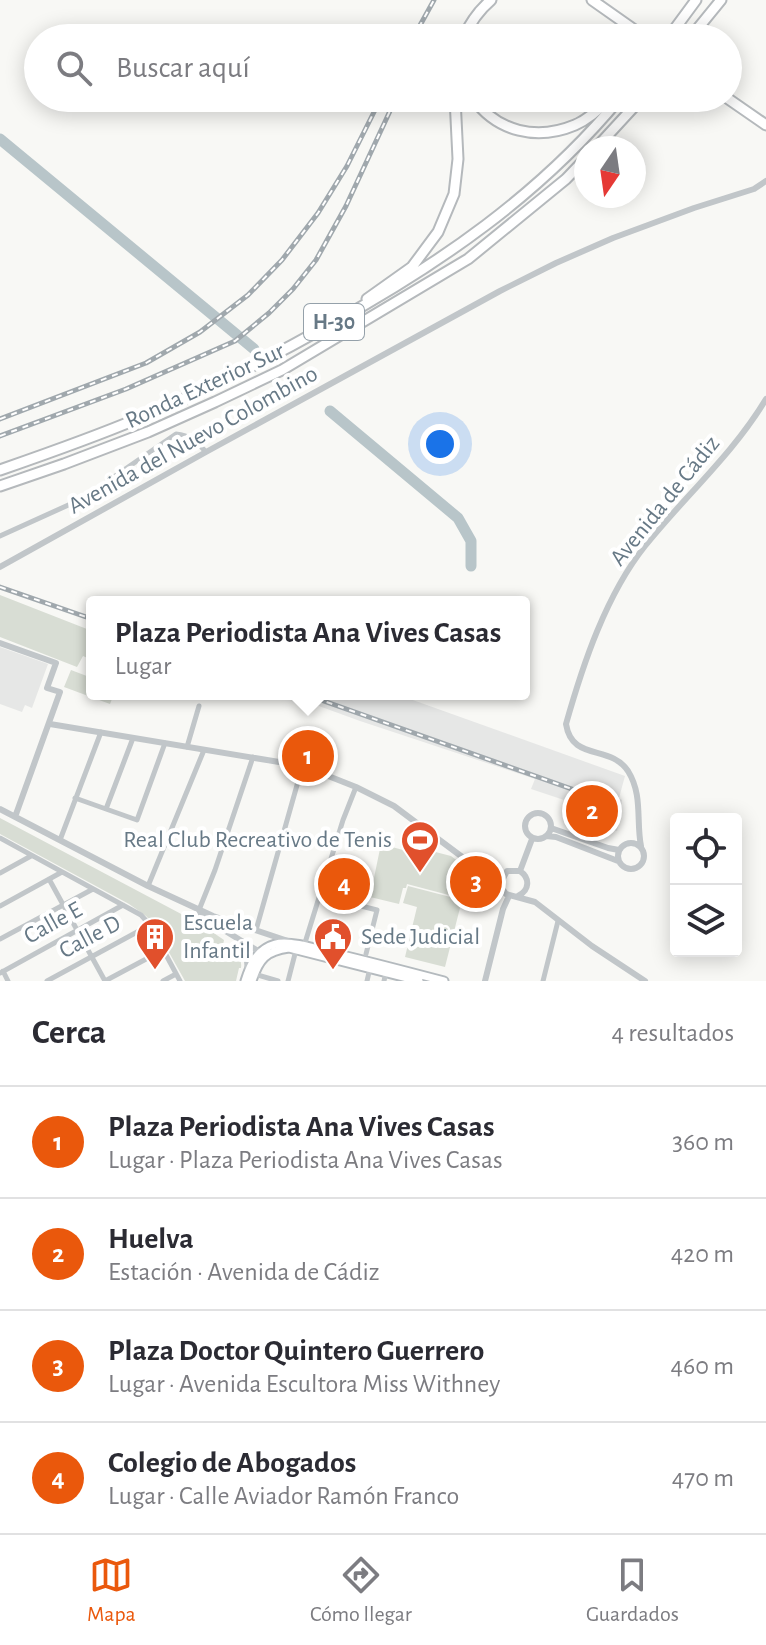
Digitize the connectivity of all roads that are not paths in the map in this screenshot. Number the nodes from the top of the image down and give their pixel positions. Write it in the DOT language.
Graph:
graph roads {
  1 [pos="491,0"];
  2 [pos="592,0"];
  3 [pos="696,0"];
  4 [pos="714,0"];
  5 [pos="721,0"];
  6 [pos="470,24"];
  7 [pos="627,24"];
  8 [pos="678,24"];
  9 [pos="699,24"];
  10 [pos="701,24"];
  11 [pos="742,109"];
  12 [pos="456,112"];
  13 [pos="485,112"];
  14 [pos="595,112"];
  15 [pos="607,112"];
  16 [pos="629,112"];
  17 [pos="764,125"];
  18 [pos="607,136"];
  19 [pos="574,171"];
  20 [pos="766,181"];
  21 [pos="766,188"];
  22 [pos="754,189"];
  23 [pos="333,323"];
  24 [pos="766,399"];
  25 [pos="206,452"];
  26 [pos="0,470"];
  27 [pos="0,486"];
  28 [pos="0,536"];
  29 [pos="0,567"];
  30 [pos="0,643"];
  31 [pos="199,706"];
  32 [pos="50,724"];
  33 [pos="101,732"];
  34 [pos="133,738"];
  35 [pos="165,743"];
  36 [pos="187,747"];
  37 [pos="305,749"];
  38 [pos="204,750"];
  39 [pos="253,757"];
  40 [pos="303,766"];
  41 [pos="356,787"];
  42 [pos="75,798"];
  43 [pos="0,809"];
  44 [pos="106,809"];
  45 [pos="15,817"];
  46 [pos="639,825"];
  47 [pos="551,828"];
  48 [pos="546,836"];
  49 [pos="0,839"];
  50 [pos="532,839"];
  51 [pos="60,840"];
  52 [pos="629,842"];
  53 [pos="641,846"];
  54 [pos="619,850"];
  55 [pos="31,855"];
  56 [pos="618,861"];
  57 [pos="520,871"];
  58 [pos="62,872"];
  59 [pos="0,873"];
  60 [pos="49,879"];
  61 [pos="501,882"];
  62 [pos="528,885"];
  63 [pos="148,886"];
  64 [pos="93,889"];
  65 [pos="509,896"];
  66 [pos="517,896"];
  67 [pos="535,902"];
  68 [pos="63,905"];
  69 [pos="123,905"];
  70 [pos="0,906"];
  71 [pos="361,906"];
  72 [pos="199,910"];
  73 [pos="558,921"];
  74 [pos="150,925"];
  75 [pos="77,930"];
  76 [pos="256,930"];
  77 [pos="0,939"];
  78 [pos="240,941"];
  79 [pos="300,948"];
  80 [pos="163,950"];
  81 [pos="263,954"];
  82 [pos="366,954"];
  83 [pos="91,957"];
  84 [pos="370,968"];
  85 [pos="2,972"];
  86 [pos="176,974"];
  87 [pos="251,976"];
  88 [pos="385,977"];
  89 [pos="408,980"];
  90 [pos="8,981"];
  91 [pos="47,981"];
  92 [pos="105,981"];
  93 [pos="163,981"];
  94 [pos="180,981"];
  95 [pos="245,981"];
  96 [pos="278,981"];
  97 [pos="288,981"];
  98 [pos="367,981"];
  99 [pos="419,981"];
  100 [pos="444,981"];
  101 [pos="485,981"];
  102 [pos="543,981"];
  103 [pos="645,981"];
  1 -- 6 [label="highway"];
  2 -- 7 [label="highway"];
  3 -- 8 [label="highway"];
  4 -- 9 [label="highway"];
  5 -- 10 [label="highway"];
  11 -- 17 [label="highway"];
  12 -- 23 [label="highway"];
  13 -- 14 [label="highway"];
  15 -- 23 [label="highway, Ronda Exterior Sur / H-30"];
  16 -- 18 [label="highway"];
  19 -- 27 [label="highway, Ronda Exterior Sur / H-30"];
  20 -- 22 [label="street, Avenida del Nuevo Colombino"];
  21 -- 22 [label="street, Avenida del Nuevo Colombino"];
  22 -- 25 [label="street, Avenida del Nuevo Colombino"];
  23 -- 26 [label="highway, Ronda Exterior Sur / H-30"];
  24 -- 46 [label="street, Avenida de Cádiz"];
  25 -- 28 [label="street"];
  25 -- 29 [label="street, Avenida del Nuevo Colombino"];
  30 -- 32 [label="street"];
  31 -- 36 [label="street"];
  32 -- 33 [label="street"];
  32 -- 45 [label="street"];
  33 -- 34 [label="street"];
  33 -- 42 [label="street"];
  34 -- 35 [label="street"];
  34 -- 44 [label="street"];
  35 -- 36 [label="street"];
  35 -- 44 [label="street"];
  36 -- 38 [label="street"];
  37 -- 40 [label="street"];
  38 -- 39 [label="street"];
  38 -- 63 [label="street"];
  39 -- 40 [label="street"];
  39 -- 72 [label="street"];
  40 -- 41 [label="street"];
  40 -- 76 [label="street"];
  41 -- 61 [label="street"];
  41 -- 79 [label="street"];
  42 -- 44 [label="street"];
  42 -- 51 [label="street"];
  43 -- 45 [label="street"];
  45 -- 51 [label="street"];
  46 -- 52 [label="street"];
  46 -- 53 [label="street, Avenida de Cádiz"];
  47 -- 48 [label="street"];
  47 -- 50 [label="street"];
  47 -- 54 [label="street"];
  48 -- 50 [label="street"];
  48 -- 56 [label="street"];
  49 -- 55 [label="street"];
  50 -- 57 [label="street"];
  51 -- 63 [label="street"];
  52 -- 53 [label="street"];
  52 -- 54 [label="street"];
  53 -- 56 [label="street"];
  54 -- 56 [label="street"];
  55 -- 58 [label="street"];
  55 -- 59 [label="street"];
  57 -- 61 [label="street"];
  57 -- 62 [label="street"];
  58 -- 60 [label="street"];
  58 -- 64 [label="street"];
  60 -- 68 [label="street"];
  60 -- 70 [label="street"];
  61 -- 65 [label="street"];
  62 -- 66 [label="street"];
  62 -- 67 [label="street"];
  63 -- 72 [label="street"];
  64 -- 68 [label="street"];
  64 -- 69 [label="street"];
  65 -- 66 [label="street"];
  65 -- 101 [label="street"];
  66 -- 67 [label="street"];
  67 -- 73 [label="street"];
  68 -- 75 [label="street"];
  68 -- 77 [label="street"];
  69 -- 74 [label="street"];
  69 -- 75 [label="street, Calle E"];
  71 -- 82 [label="street"];
  72 -- 76 [label="street"];
  72 -- 78 [label="street"];
  73 -- 102 [label="street"];
  73 -- 103 [label="street"];
  74 -- 80 [label="street"];
  74 -- 83 [label="street, Calle D"];
  75 -- 83 [label="street"];
  75 -- 85 [label="street, Calle E"];
  76 -- 79 [label="street"];
  78 -- 81 [label="street"];
  78 -- 87 [label="street"];
  79 -- 81 [label="main road"];
  79 -- 84 [label="main road"];
  79 -- 97 [label="street"];
  79 -- 100 [label="main road"];
  80 -- 86 [label="street"];
  80 -- 92 [label="street"];
  81 -- 87 [label="main road"];
  83 -- 91 [label="street, Calle D"];
  83 -- 92 [label="street"];
  84 -- 88 [label="main road"];
  84 -- 98 [label="street"];
  85 -- 90 [label="street"];
  86 -- 93 [label="street"];
  86 -- 94 [label="street"];
  87 -- 95 [label="main road"];
  87 -- 96 [label="street"];
  88 -- 89 [label="main road"];
  89 -- 99 [label="main road"];
}
